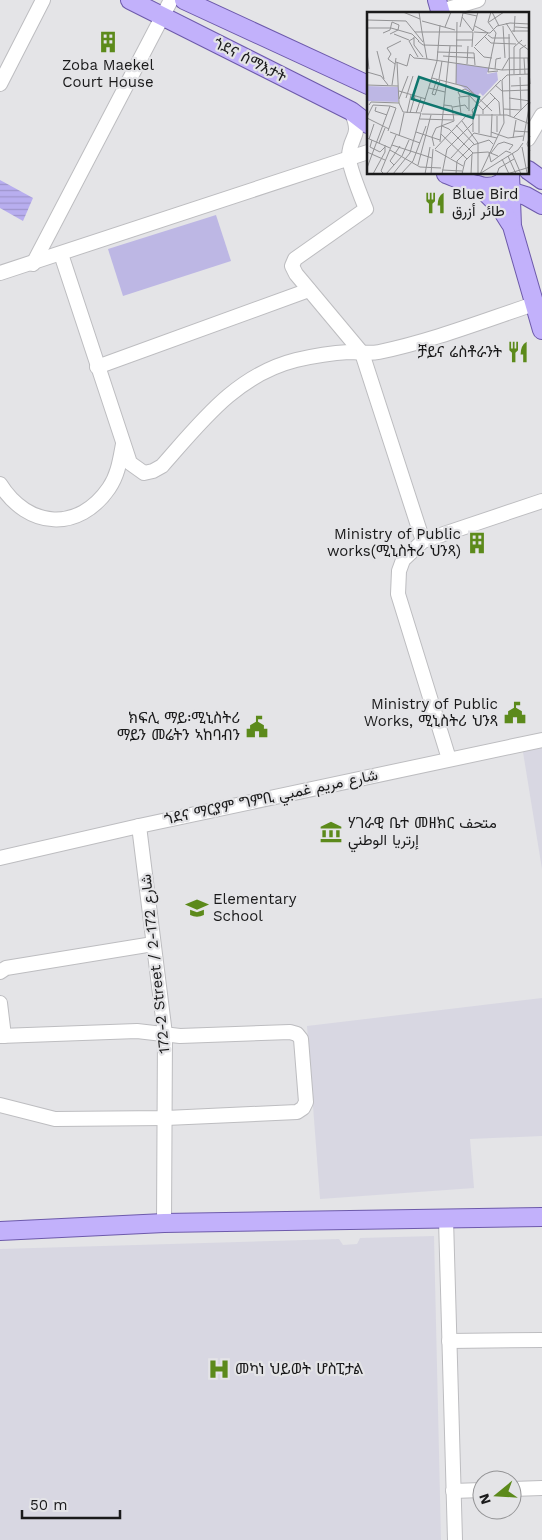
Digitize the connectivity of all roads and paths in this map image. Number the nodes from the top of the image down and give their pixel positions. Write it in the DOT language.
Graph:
graph roads {
  1 [pos="42,0"];
  2 [pos="130,0"];
  3 [pos="171,0"];
  4 [pos="184,0"];
  5 [pos="478,0"];
  6 [pos="440,8"];
  7 [pos="162,16"];
  8 [pos="0,84"];
  9 [pos="367,85"];
  10 [pos="351,111"];
  11 [pos="542,115"];
  12 [pos="367,123"];
  13 [pos="530,136"];
  14 [pos="367,152"];
  15 [pos="348,157"];
  16 [pos="530,171"];
  17 [pos="453,175"];
  18 [pos="542,180"];
  19 [pos="500,182"];
  20 [pos="542,205"];
  21 [pos="512,226"];
  22 [pos="61,254"];
  23 [pos="33,264"];
  24 [pos="0,273"];
  25 [pos="309,290"];
  26 [pos="534,304"];
  27 [pos="542,330"];
  28 [pos="362,353"];
  29 [pos="97,367"];
  30 [pos="123,444"];
  31 [pos="0,484"];
  32 [pos="542,501"];
  33 [pos="422,541"];
  34 [pos="542,740"];
  35 [pos="449,759"];
  36 [pos="139,826"];
  37 [pos="0,858"];
  38 [pos="153,944"];
  39 [pos="0,972"];
  40 [pos="0,1003"];
  41 [pos="165,1034"];
  42 [pos="2,1036"];
  43 [pos="0,1105"];
  44 [pos="166,1118"];
  45 [pos="542,1217"];
  46 [pos="446,1219"];
  47 [pos="164,1223"];
  48 [pos="0,1231"];
  49 [pos="542,1340"];
  50 [pos="450,1341"];
  51 [pos="542,1488"];
  52 [pos="522,1489"];
  53 [pos="472,1490"];
  54 [pos="453,1491"];
  55 [pos="455,1540"];
  1 -- 8 [label="street"];
  2 -- 7 [label="main road, ጎደና ሰማእታት"];
  3 -- 7 [label="street"];
  4 -- 9 [label="main road, ጎደና ሰማእታት"];
  5 -- 6 [label="street"];
  7 -- 10 [label="main road, ጎደና ሰማእታት"];
  7 -- 23 [label="street"];
  10 -- 12 [label="main road, ጎደና ሰማእታት"];
  10 -- 15 [label="street"];
  11 -- 13 [label="street"];
  14 -- 15 [label="street"];
  15 -- 22 [label="street"];
  15 -- 25 [label="street"];
  16 -- 18 [label="main road"];
  17 -- 19 [label="main road"];
  19 -- 20 [label="main road"];
  19 -- 21 [label="main road"];
  19 -- 21 [label="main road"];
  21 -- 26 [label="main road"];
  22 -- 23 [label="street"];
  22 -- 29 [label="street"];
  23 -- 24 [label="street"];
  25 -- 28 [label="street"];
  25 -- 29 [label="street"];
  26 -- 27 [label="main road"];
  26 -- 28 [label="street"];
  28 -- 30 [label="street"];
  28 -- 33 [label="street"];
  29 -- 30 [label="street"];
  30 -- 31 [label="street"];
  32 -- 33 [label="street"];
  33 -- 35 [label="street"];
  34 -- 35 [label="street, ጎደና ማርያም ግምቢ شارع مريم غمبي"];
  35 -- 36 [label="street, ጎደና ማርያም ግምቢ شارع مريم غمبي"];
  36 -- 37 [label="street, ጎደና ማርያም ግምቢ شارع مريم غمبي"];
  36 -- 38 [label="street, 172-2 Street / شارع 172-2"];
  38 -- 39 [label="street"];
  38 -- 41 [label="street, 172-2 Street / شارع 172-2"];
  40 -- 42 [label="street"];
  41 -- 42 [label="street"];
  41 -- 44 [label="street, 172-2 Street / شارع 172-2"];
  41 -- 44 [label="street"];
  43 -- 44 [label="street"];
  44 -- 47 [label="street, 172-2 Street / شارع 172-2"];
  45 -- 46 [label="main road"];
  46 -- 47 [label="main road"];
  46 -- 50 [label="street"];
  47 -- 48 [label="main road"];
  49 -- 50 [label="street"];
  50 -- 54 [label="street"];
  51 -- 52 [label="street"];
  53 -- 54 [label="street"];
  54 -- 55 [label="street"];
}
